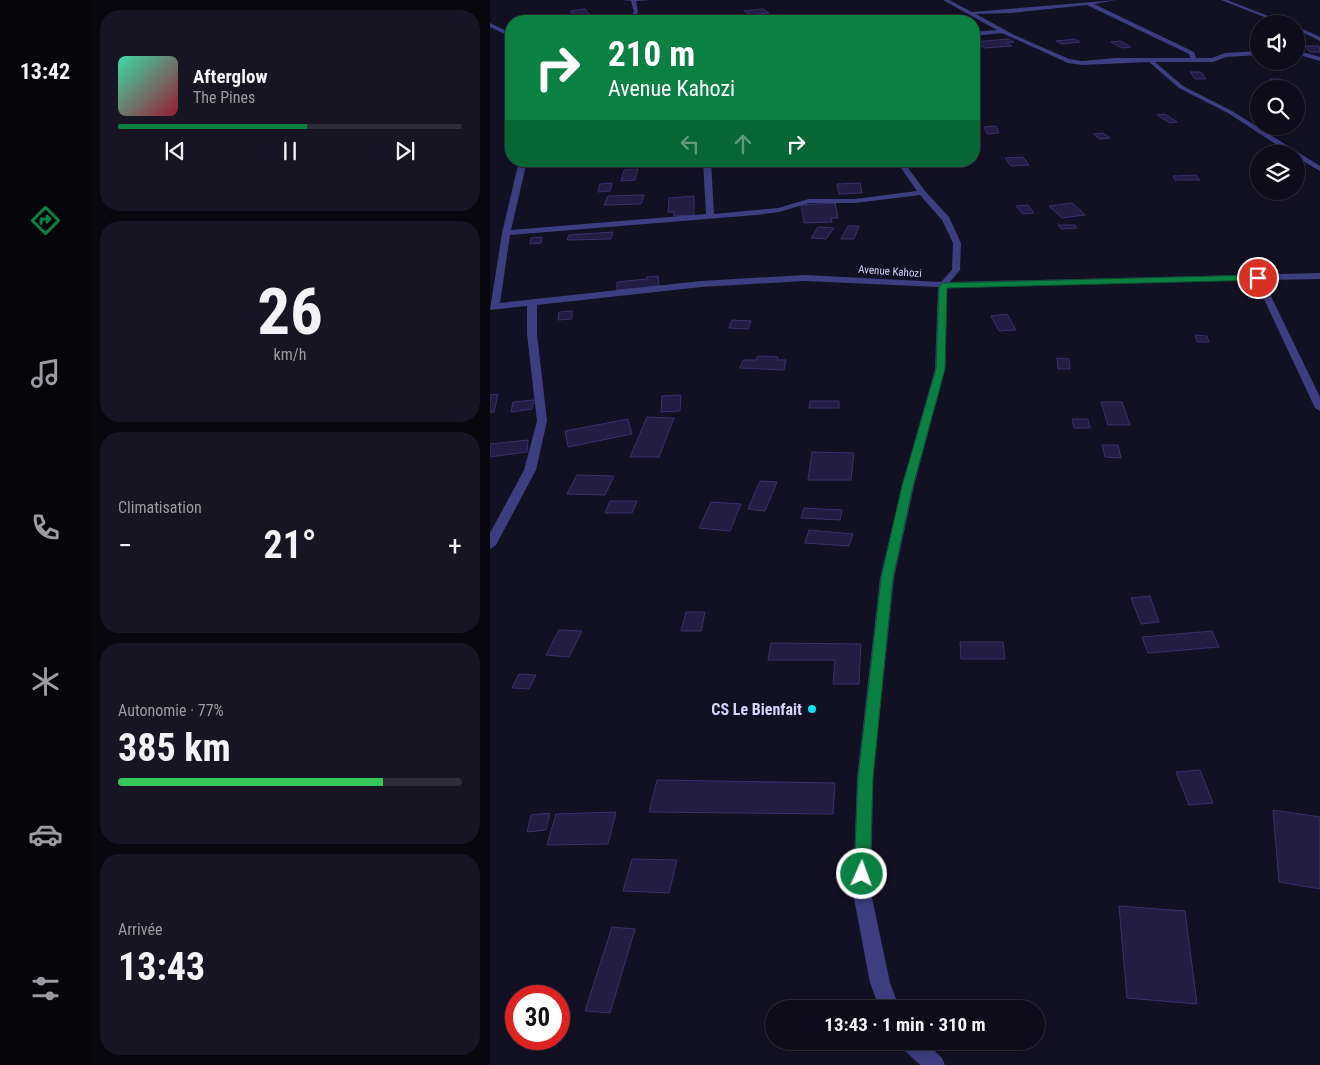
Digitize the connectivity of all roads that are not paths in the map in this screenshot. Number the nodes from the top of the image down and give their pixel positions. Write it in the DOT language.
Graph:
graph roads {
  1 [pos="625,0"];
  2 [pos="649,0"];
  3 [pos="945,0"];
  4 [pos="1115,0"];
  5 [pos="1223,0"];
  6 [pos="633,1"];
  7 [pos="1088,3"];
  8 [pos="970,13"];
  9 [pos="634,15"];
  10 [pos="974,15"];
  11 [pos="1263,15"];
  12 [pos="980,19"];
  13 [pos="505,25"];
  14 [pos="491,26"];
  15 [pos="1002,31"];
  16 [pos="505,32"];
  17 [pos="1305,32"];
  18 [pos="980,33"];
  19 [pos="1320,39"];
  20 [pos="1250,53"];
  21 [pos="1305,55"];
  22 [pos="1320,59"];
  23 [pos="1150,60"];
  24 [pos="1193,60"];
  25 [pos="522,167"];
  26 [pos="707,167"];
  27 [pos="903,167"];
  28 [pos="1320,169"];
  29 [pos="922,193"];
  30 [pos="710,216"];
  31 [pos="506,234"];
  32 [pos="1320,276"];
  33 [pos="1258,278"];
  34 [pos="943,286"];
  35 [pos="532,303"];
  36 [pos="492,306"];
  37 [pos="1320,408"];
  38 [pos="490,544"];
  39 [pos="887,1000"];
  40 [pos="919,1050"];
  41 [pos="935,1065"];
  1 -- 6 [label="street"];
  2 -- 6 [label="street"];
  3 -- 8 [label="street"];
  4 -- 7 [label="street"];
  5 -- 11 [label="street"];
  6 -- 9 [label="street"];
  7 -- 8 [label="street"];
  7 -- 24 [label="street"];
  8 -- 10 [label="street"];
  12 -- 15 [label="street"];
  13 -- 14 [label="street"];
  14 -- 16 [label="street"];
  15 -- 18 [label="street"];
  15 -- 23 [label="street"];
  17 -- 19 [label="street"];
  20 -- 24 [label="street"];
  21 -- 22 [label="street"];
  23 -- 24 [label="street"];
  23 -- 28 [label="street"];
  25 -- 31 [label="street"];
  26 -- 30 [label="street"];
  27 -- 29 [label="street"];
  29 -- 30 [label="street"];
  29 -- 34 [label="street"];
  30 -- 31 [label="street"];
  31 -- 36 [label="street"];
  32 -- 33 [label="street, Avenue Kahozi"];
  33 -- 34 [label="street, Avenue Kahozi"];
  33 -- 37 [label="street"];
  34 -- 35 [label="street, Avenue Kahozi"];
  34 -- 39 [label="street"];
  35 -- 36 [label="street, Avenue Kahozi"];
  35 -- 38 [label="street"];
  40 -- 41 [label="street"];
}
